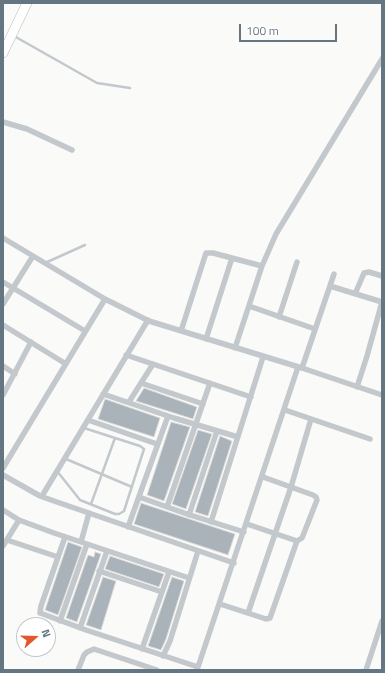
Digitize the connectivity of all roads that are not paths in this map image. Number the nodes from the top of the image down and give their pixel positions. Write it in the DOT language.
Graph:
graph roads {
  1 [pos="27,3"];
  2 [pos="12,35"];
  3 [pos="3,52"];
  4 [pos="382,59"];
  5 [pos="130,88"];
  6 [pos="3,122"];
  7 [pos="72,150"];
  8 [pos="3,238"];
  9 [pos="84,245"];
  10 [pos="33,256"];
  11 [pos="232,258"];
  12 [pos="298,262"];
  13 [pos="45,263"];
  14 [pos="262,266"];
  15 [pos="334,274"];
  16 [pos="382,276"];
  17 [pos="3,282"];
  18 [pos="330,286"];
  19 [pos="13,288"];
  20 [pos="355,294"];
  21 [pos="105,299"];
  22 [pos="382,302"];
  23 [pos="3,304"];
  24 [pos="249,306"];
  25 [pos="279,317"];
  26 [pos="148,320"];
  27 [pos="3,325"];
  28 [pos="315,329"];
  29 [pos="85,331"];
  30 [pos="181,331"];
  31 [pos="206,339"];
  32 [pos="31,342"];
  33 [pos="235,348"];
  34 [pos="126,354"];
  35 [pos="263,357"];
  36 [pos="66,364"];
  37 [pos="153,364"];
  38 [pos="3,366"];
  39 [pos="300,368"];
  40 [pos="15,374"];
  41 [pos="141,383"];
  42 [pos="210,383"];
  43 [pos="357,387"];
  44 [pos="103,394"];
  45 [pos="3,395"];
  46 [pos="382,395"];
  47 [pos="250,397"];
  48 [pos="128,402"];
  49 [pos="203,404"];
  50 [pos="285,410"];
  51 [pos="168,416"];
  52 [pos="312,419"];
  53 [pos="88,420"];
  54 [pos="196,425"];
  55 [pos="84,428"];
  56 [pos="217,431"];
  57 [pos="238,437"];
  58 [pos="115,438"];
  59 [pos="370,439"];
  60 [pos="157,444"];
  61 [pos="65,458"];
  62 [pos="3,468"];
  63 [pos="58,471"];
  64 [pos="102,474"];
  65 [pos="3,475"];
  66 [pos="262,477"];
  67 [pos="132,487"];
  68 [pos="291,487"];
  69 [pos="42,496"];
  70 [pos="139,497"];
  71 [pos="91,504"];
  72 [pos="167,507"];
  73 [pos="3,510"];
  74 [pos="89,513"];
  75 [pos="189,515"];
  76 [pos="19,520"];
  77 [pos="211,522"];
  78 [pos="247,524"];
  79 [pos="128,527"];
  80 [pos="244,532"];
  81 [pos="275,533"];
  82 [pos="65,537"];
  83 [pos="7,540"];
  84 [pos="297,541"];
  85 [pos="84,543"];
  86 [pos="3,546"];
  87 [pos="107,551"];
  88 [pos="198,551"];
  89 [pos="58,557"];
  90 [pos="234,563"];
  91 [pos="99,571"];
  92 [pos="168,572"];
  93 [pos="189,578"];
  94 [pos="162,592"];
  95 [pos="220,604"];
  96 [pos="248,613"];
  97 [pos="60,621"];
  98 [pos="382,621"];
  99 [pos="80,628"];
  100 [pos="142,649"];
  101 [pos="164,656"];
  102 [pos="198,668"];
  103 [pos="78,670"];
  104 [pos="157,670"];
  105 [pos="366,670"];
  1 -- 2 [label="main road"];
  2 -- 3 [label="main road"];
  2 -- 5 [label="lane"];
  4 -- 14 [label="street"];
  6 -- 7 [label="street"];
  8 -- 10 [label="street"];
  9 -- 13 [label="lane"];
  10 -- 13 [label="street"];
  10 -- 19 [label="street"];
  11 -- 14 [label="street"];
  11 -- 30 [label="street"];
  11 -- 31 [label="street"];
  12 -- 25 [label="street"];
  13 -- 21 [label="street"];
  14 -- 24 [label="street"];
  15 -- 18 [label="street"];
  16 -- 20 [label="street"];
  17 -- 19 [label="street"];
  18 -- 20 [label="street"];
  18 -- 28 [label="street"];
  19 -- 23 [label="street"];
  19 -- 29 [label="street"];
  20 -- 22 [label="street"];
  21 -- 26 [label="street"];
  21 -- 29 [label="street"];
  22 -- 43 [label="street"];
  24 -- 25 [label="street"];
  24 -- 33 [label="street"];
  25 -- 28 [label="street"];
  26 -- 30 [label="street"];
  26 -- 34 [label="street"];
  27 -- 32 [label="street"];
  28 -- 39 [label="street"];
  29 -- 36 [label="street"];
  30 -- 31 [label="street"];
  31 -- 33 [label="street"];
  32 -- 36 [label="street"];
  32 -- 40 [label="street"];
  33 -- 35 [label="street"];
  34 -- 37 [label="street"];
  34 -- 44 [label="street"];
  35 -- 39 [label="street"];
  35 -- 47 [label="street"];
  36 -- 62 [label="street"];
  37 -- 41 [label="street"];
  37 -- 42 [label="street"];
  38 -- 40 [label="street"];
  39 -- 43 [label="street"];
  39 -- 50 [label="street"];
  40 -- 45 [label="street"];
  41 -- 48 [label="street"];
  41 -- 49 [label="street"];
  42 -- 47 [label="street"];
  42 -- 49 [label="street"];
  43 -- 46 [label="street"];
  44 -- 48 [label="street"];
  44 -- 53 [label="street"];
  47 -- 57 [label="street"];
  48 -- 51 [label="street"];
  49 -- 54 [label="street"];
  50 -- 52 [label="street"];
  50 -- 66 [label="street"];
  51 -- 54 [label="street"];
  51 -- 60 [label="street"];
  52 -- 59 [label="street"];
  52 -- 68 [label="street"];
  53 -- 55 [label="street"];
  53 -- 60 [label="street"];
  54 -- 56 [label="street"];
  54 -- 72 [label="street"];
  55 -- 58 [label="lane"];
  55 -- 61 [label="street"];
  56 -- 57 [label="street"];
  56 -- 75 [label="street"];
  57 -- 77 [label="street"];
  58 -- 64 [label="lane"];
  58 -- 67 [label="lane"];
  60 -- 70 [label="street"];
  61 -- 63 [label="street"];
  61 -- 64 [label="lane"];
  63 -- 69 [label="street"];
  63 -- 71 [label="lane"];
  64 -- 67 [label="lane"];
  64 -- 71 [label="lane"];
  65 -- 69 [label="street"];
  66 -- 68 [label="street"];
  66 -- 78 [label="street"];
  67 -- 71 [label="lane"];
  68 -- 81 [label="street"];
  68 -- 84 [label="street"];
  69 -- 74 [label="street"];
  70 -- 72 [label="street"];
  70 -- 79 [label="street"];
  72 -- 75 [label="street"];
  73 -- 76 [label="street"];
  74 -- 79 [label="street"];
  74 -- 85 [label="street"];
  75 -- 77 [label="street"];
  76 -- 82 [label="street"];
  76 -- 83 [label="street"];
  77 -- 80 [label="street"];
  78 -- 80 [label="street"];
  78 -- 81 [label="street"];
  79 -- 88 [label="street"];
  80 -- 90 [label="street"];
  81 -- 84 [label="street"];
  81 -- 96 [label="street"];
  82 -- 85 [label="street"];
  82 -- 89 [label="street"];
  83 -- 86 [label="street"];
  83 -- 89 [label="street"];
  84 -- 96 [label="street"];
  85 -- 87 [label="street"];
  85 -- 97 [label="street"];
  87 -- 91 [label="street"];
  87 -- 92 [label="street"];
  88 -- 90 [label="street"];
  88 -- 93 [label="street"];
  89 -- 97 [label="street"];
  90 -- 95 [label="street"];
  91 -- 94 [label="street"];
  91 -- 99 [label="street"];
  92 -- 93 [label="street"];
  92 -- 94 [label="street"];
  93 -- 101 [label="street"];
  94 -- 100 [label="street"];
  95 -- 96 [label="street"];
  95 -- 102 [label="street"];
  97 -- 99 [label="street"];
  98 -- 105 [label="street"];
  99 -- 100 [label="street"];
  100 -- 101 [label="street"];
  101 -- 102 [label="street"];
  103 -- 104 [label="street"];
}
